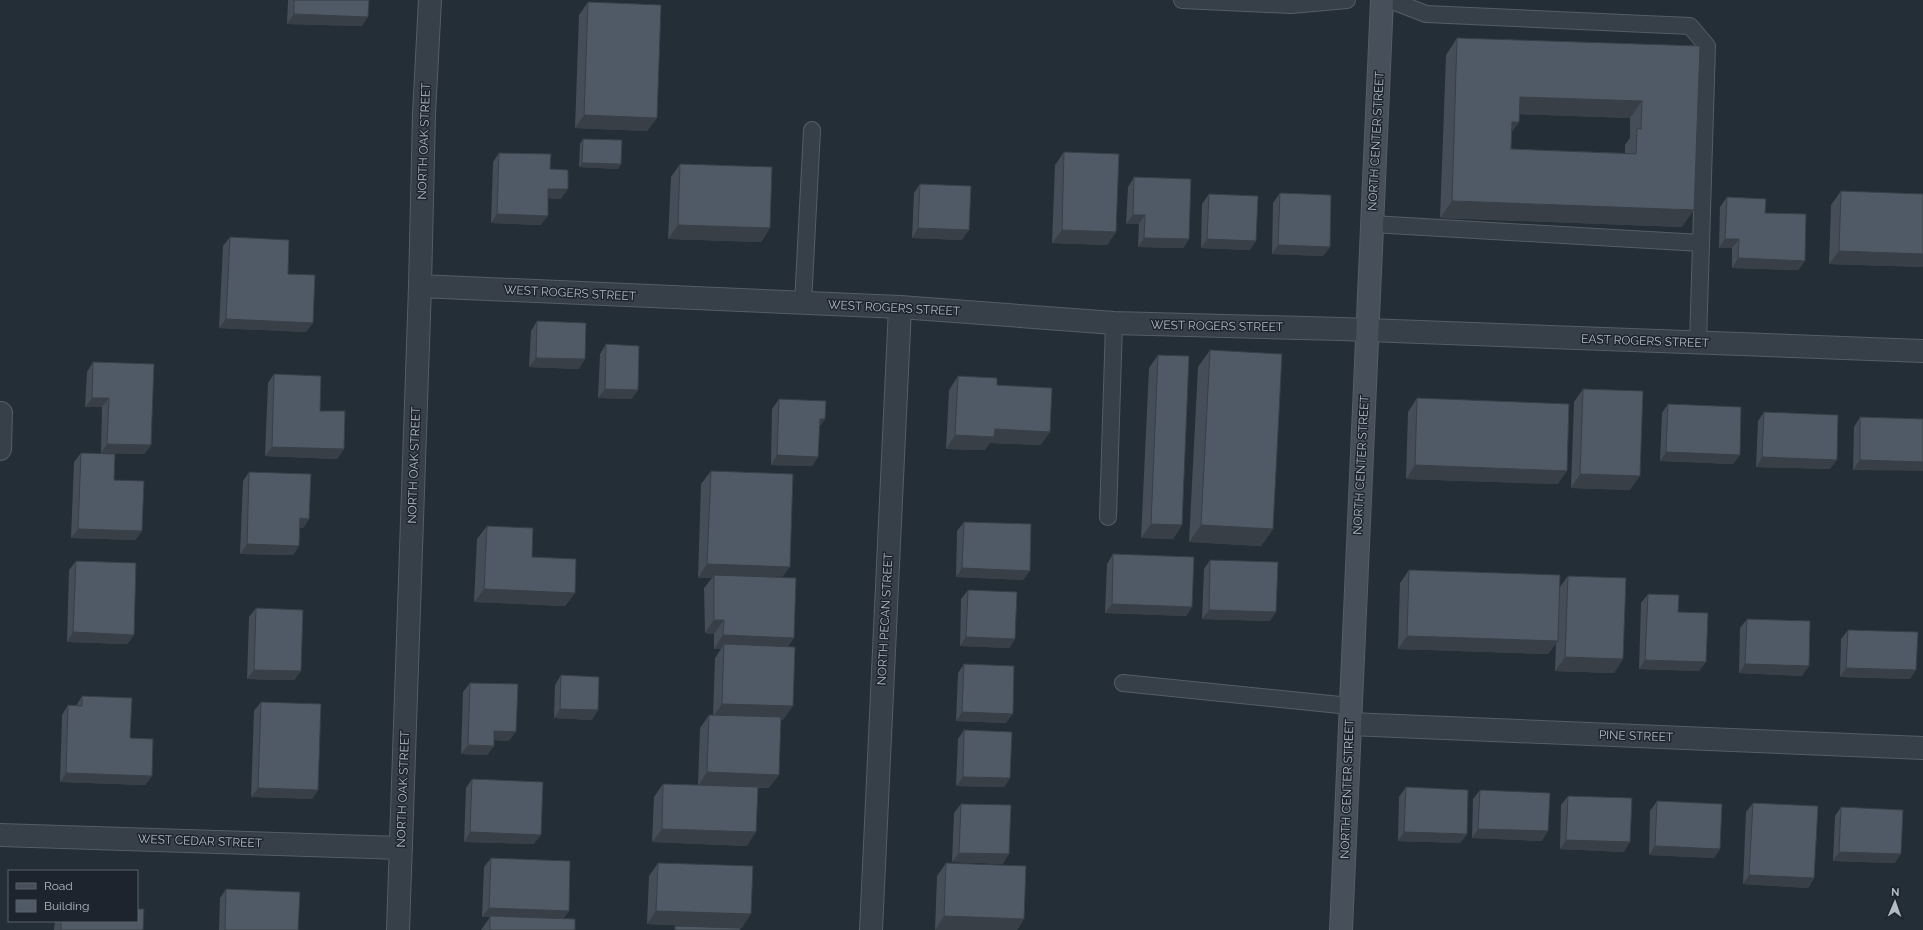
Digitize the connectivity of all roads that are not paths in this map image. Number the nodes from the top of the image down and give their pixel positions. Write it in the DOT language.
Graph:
graph roads {
  1 [pos="430,0"];
  2 [pos="1182,0"];
  3 [pos="1347,0"];
  4 [pos="1382,0"];
  5 [pos="1390,0"];
  6 [pos="812,130"];
  7 [pos="1372,224"];
  8 [pos="1701,243"];
  9 [pos="420,286"];
  10 [pos="803,303"];
  11 [pos="900,307"];
  12 [pos="1114,323"];
  13 [pos="1367,330"];
  14 [pos="1698,343"];
  15 [pos="1923,351"];
  16 [pos="1,413"];
  17 [pos="0,449"];
  18 [pos="1108,517"];
  19 [pos="1123,683"];
  20 [pos="1350,715"];
  21 [pos="1923,748"];
  22 [pos="0,835"];
  23 [pos="401,848"];
  24 [pos="398,930"];
  25 [pos="871,930"];
  26 [pos="1341,930"];
  1 -- 9 [label="street, NORTH OAK STREET"];
  2 -- 3 [label="lane"];
  4 -- 7 [label="main road, NORTH CENTER STREET"];
  5 -- 8 [label="lane"];
  6 -- 10 [label="lane"];
  7 -- 8 [label="lane"];
  7 -- 13 [label="main road, NORTH CENTER STREET"];
  8 -- 14 [label="lane"];
  9 -- 10 [label="street, WEST ROGERS STREET"];
  9 -- 23 [label="street, NORTH OAK STREET"];
  10 -- 11 [label="street, WEST ROGERS STREET"];
  11 -- 12 [label="street, WEST ROGERS STREET"];
  11 -- 25 [label="street, NORTH PECAN STREET"];
  12 -- 13 [label="street, WEST ROGERS STREET"];
  12 -- 18 [label="lane"];
  13 -- 14 [label="street, EAST ROGERS STREET"];
  13 -- 20 [label="main road, NORTH CENTER STREET"];
  14 -- 15 [label="street, EAST ROGERS STREET"];
  16 -- 17 [label="street"];
  19 -- 20 [label="lane"];
  20 -- 21 [label="street, PINE STREET"];
  20 -- 26 [label="main road, NORTH CENTER STREET"];
  22 -- 23 [label="street, WEST CEDAR STREET"];
  23 -- 24 [label="street, NORTH OAK STREET"];
}
